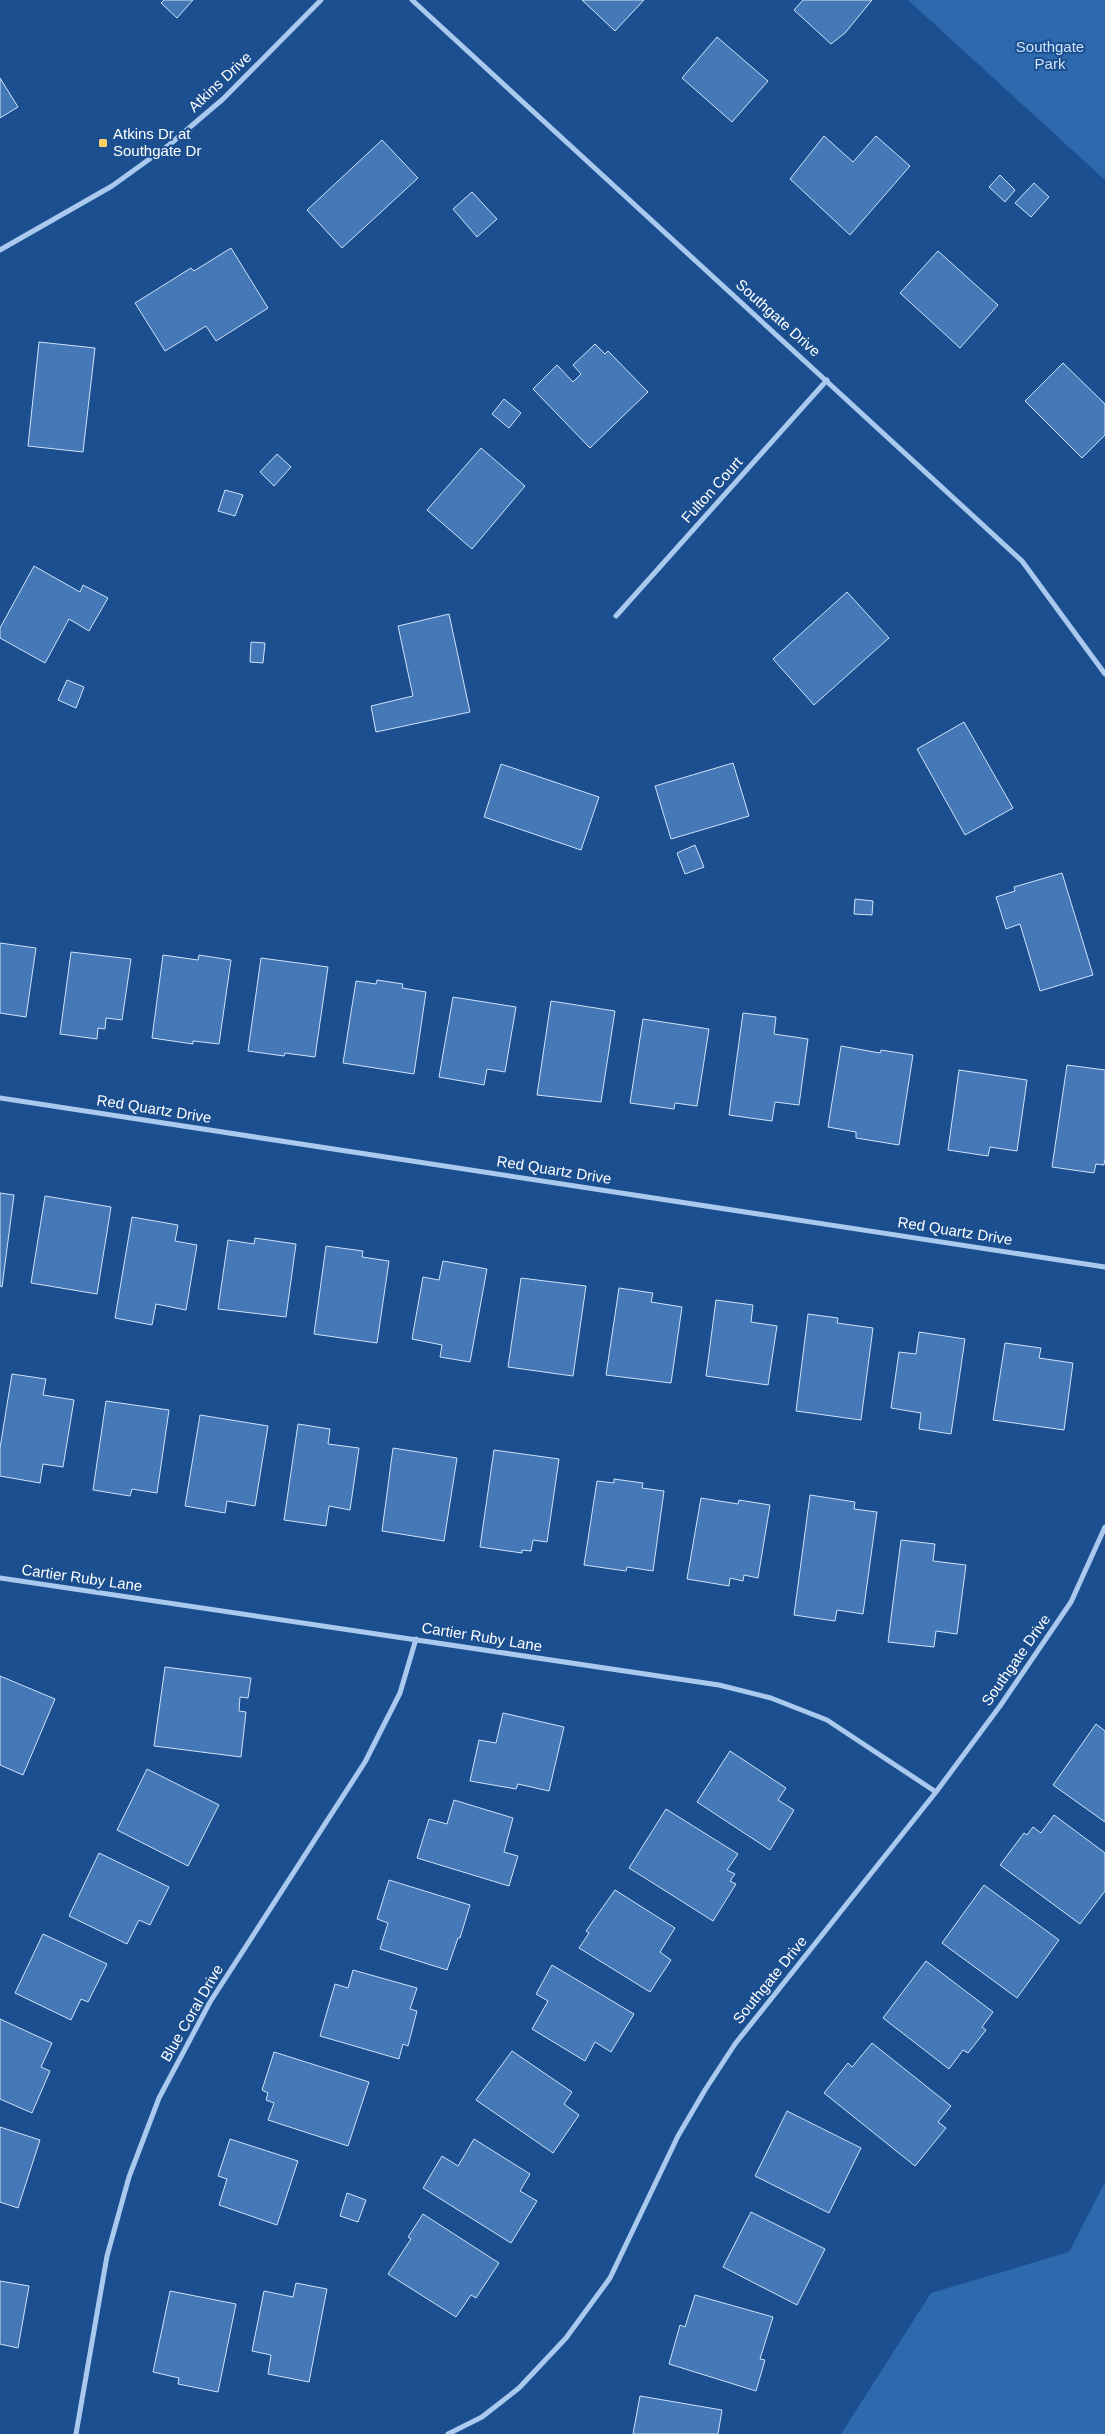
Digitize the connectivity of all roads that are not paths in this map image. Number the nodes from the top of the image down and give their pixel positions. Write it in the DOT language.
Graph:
graph roads {
  1 [pos="321,0"];
  2 [pos="412,0"];
  3 [pos="0,250"];
  4 [pos="827,380"];
  5 [pos="616,616"];
  6 [pos="1105,674"];
  7 [pos="0,1098"];
  8 [pos="1105,1266"];
  9 [pos="1105,1527"];
  10 [pos="0,1578"];
  11 [pos="416,1639"];
  12 [pos="936,1792"];
  13 [pos="76,2434"];
  14 [pos="448,2434"];
  1 -- 3 [label="street, Atkins Drive"];
  2 -- 4 [label="street, Southgate Drive"];
  4 -- 5 [label="street, Fulton Court"];
  4 -- 6 [label="street, Southgate Drive"];
  7 -- 8 [label="street, Red Quartz Drive"];
  9 -- 12 [label="street, Southgate Drive"];
  10 -- 11 [label="street, Cartier Ruby Lane"];
  11 -- 12 [label="street, Cartier Ruby Lane"];
  11 -- 13 [label="street, Blue Coral Drive"];
  12 -- 14 [label="street, Southgate Drive"];
}
